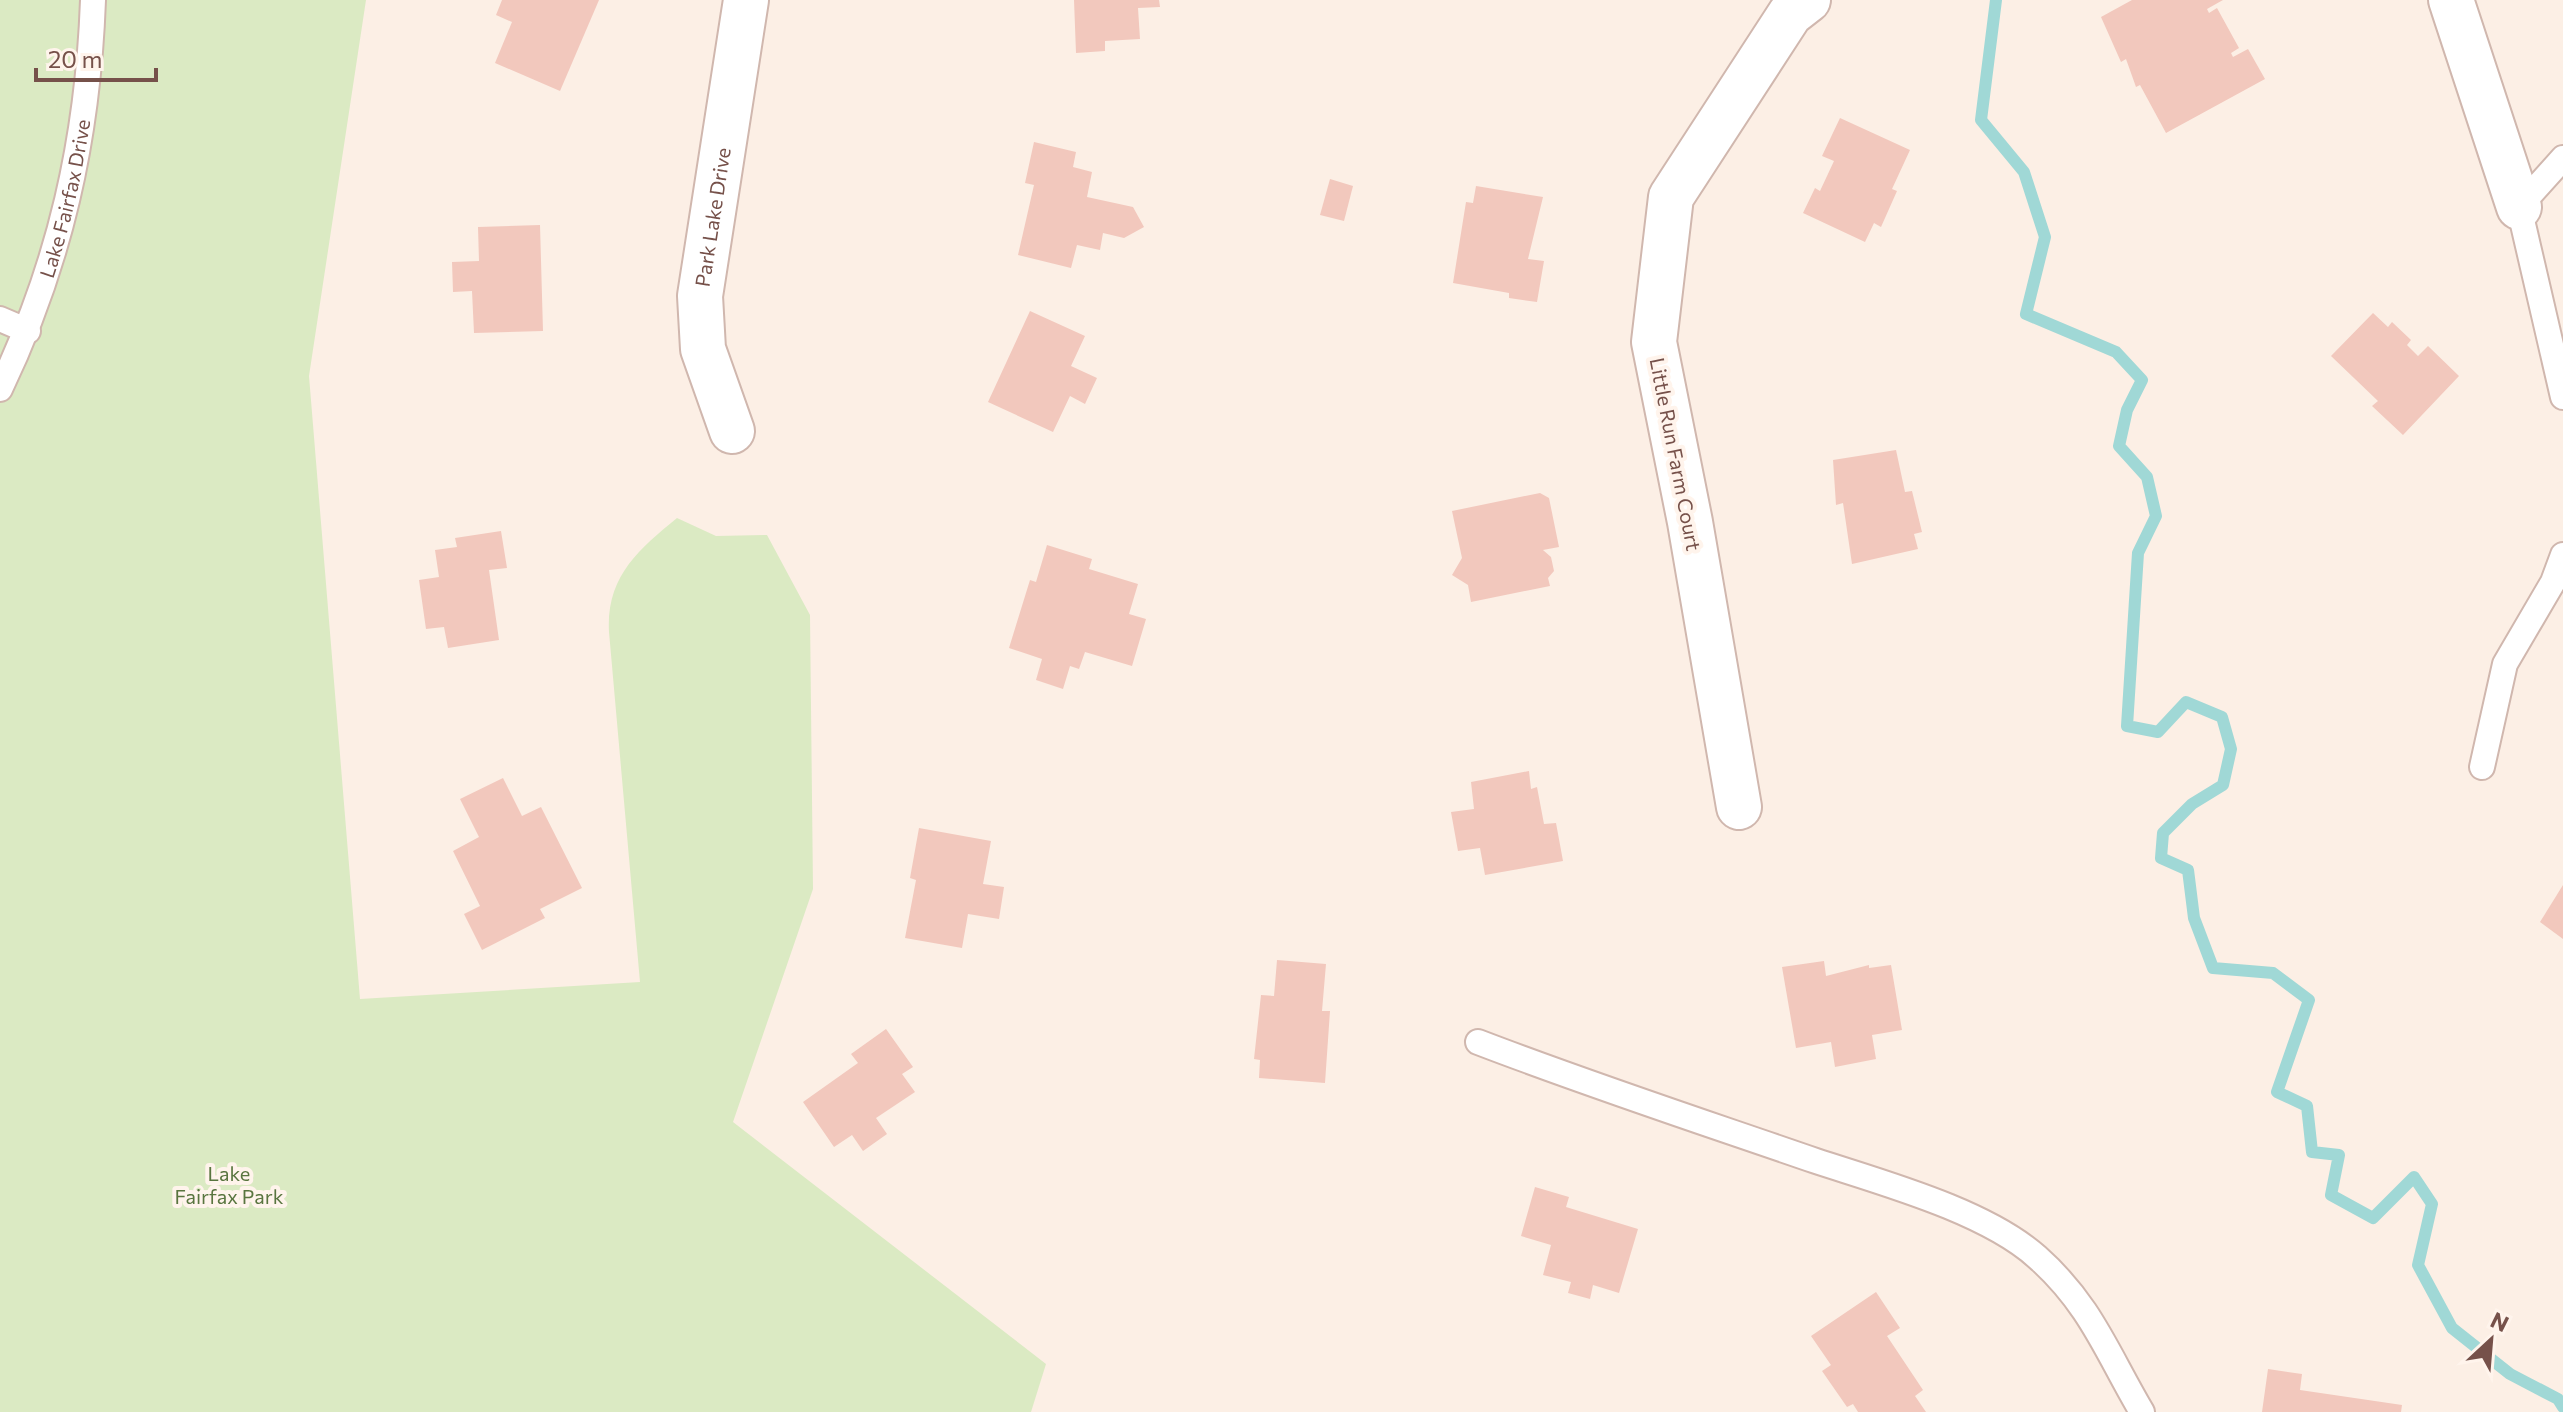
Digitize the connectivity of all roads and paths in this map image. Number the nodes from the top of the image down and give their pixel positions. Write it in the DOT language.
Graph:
graph roads {
  1 [pos="93,0"];
  2 [pos="746,0"];
  3 [pos="1808,0"];
  4 [pos="2451,0"];
  5 [pos="2563,158"];
  6 [pos="2519,207"];
  7 [pos="0,319"];
  8 [pos="28,331"];
  9 [pos="0,389"];
  10 [pos="2563,397"];
  11 [pos="732,431"];
  12 [pos="2563,555"];
  13 [pos="2482,767"];
  14 [pos="1739,807"];
  15 [pos="1478,1042"];
  16 [pos="2142,1412"];
  1 -- 8 [label="lane, Lake Fairfax Drive"];
  2 -- 11 [label="street, Park Lake Drive"];
  3 -- 14 [label="street, Little Run Farm Court"];
  4 -- 6 [label="street"];
  5 -- 6 [label="lane"];
  6 -- 10 [label="lane"];
  7 -- 8 [label="lane"];
  8 -- 9 [label="lane, Lake Fairfax Drive"];
  12 -- 13 [label="lane"];
  15 -- 16 [label="lane"];
}
